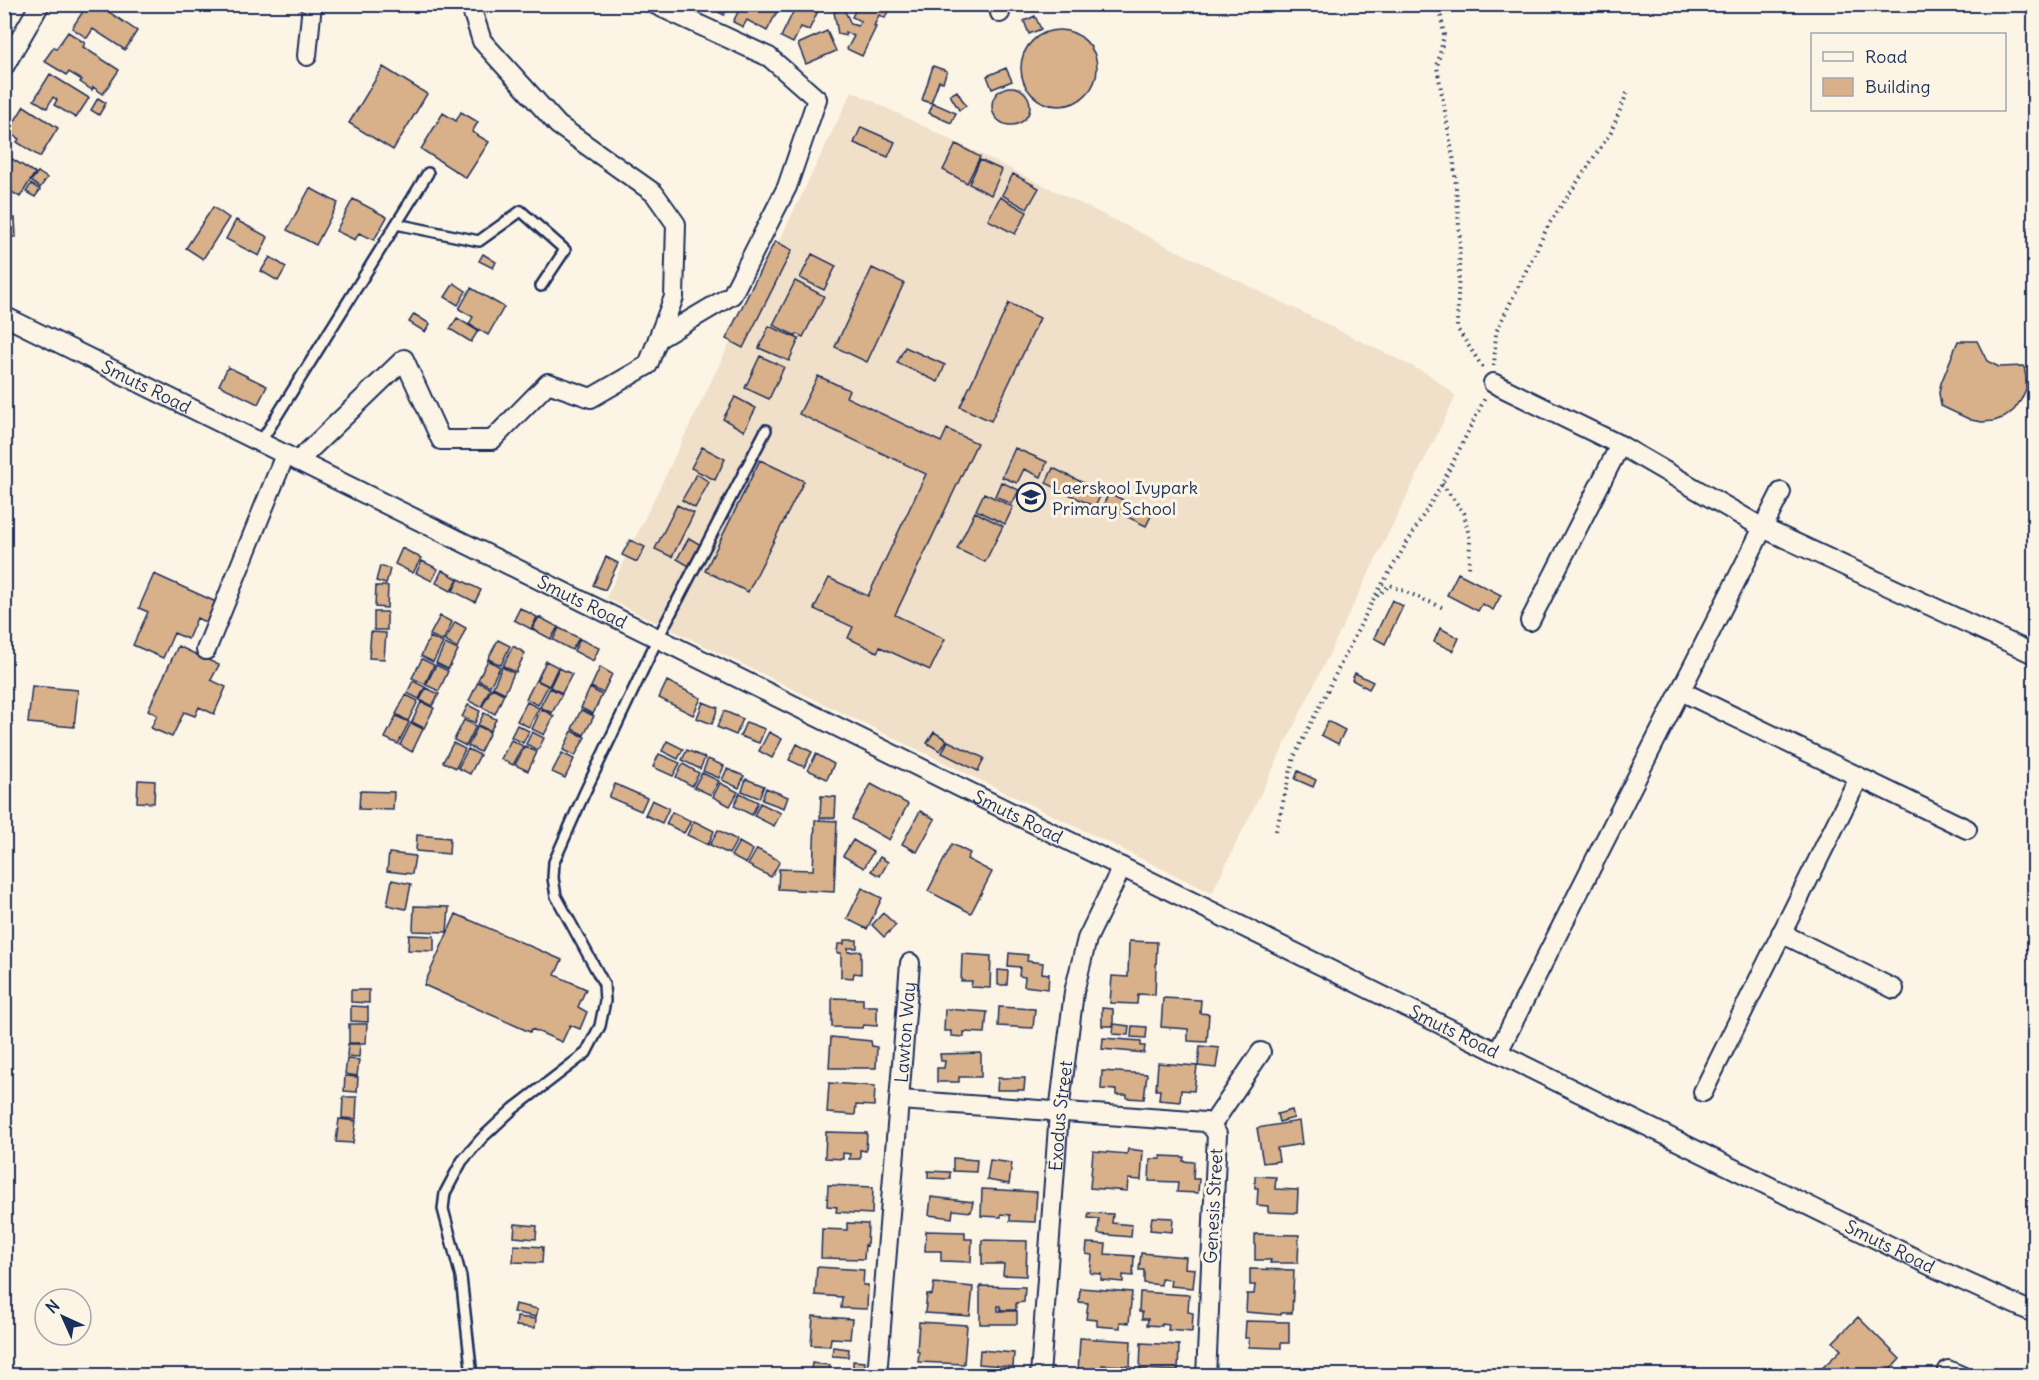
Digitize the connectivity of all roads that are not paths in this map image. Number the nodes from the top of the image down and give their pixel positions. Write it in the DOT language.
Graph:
graph roads {
  1 [pos="40,4"];
  2 [pos="312,4"];
  3 [pos="470,4"];
  4 [pos="654,4"];
  5 [pos="307,56"];
  6 [pos="4,67"];
  7 [pos="428,173"];
  8 [pos="396,224"];
  9 [pos="542,286"];
  10 [pos="4,316"];
  11 [pos="658,339"];
  12 [pos="1493,383"];
  13 [pos="766,430"];
  14 [pos="261,442"];
  15 [pos="1620,445"];
  16 [pos="292,458"];
  17 [pos="1781,492"];
  18 [pos="1763,528"];
  19 [pos="1530,621"];
  20 [pos="658,638"];
  21 [pos="206,650"];
  22 [pos="2034,654"];
  23 [pos="1681,691"];
  24 [pos="1859,777"];
  25 [pos="1967,829"];
  26 [pos="1122,867"];
  27 [pos="1781,933"];
  28 [pos="910,963"];
  29 [pos="1894,989"];
  30 [pos="1261,1052"];
  31 [pos="1498,1052"];
  32 [pos="1703,1092"];
  33 [pos="900,1100"];
  34 [pos="1059,1113"];
  35 [pos="1211,1126"];
  36 [pos="2034,1313"];
  37 [pos="472,1376"];
  38 [pos="877,1376"];
  39 [pos="1040,1376"];
  40 [pos="1206,1376"];
  1 -- 6 [label="street"];
  2 -- 5 [label="street"];
  3 -- 11 [label="street"];
  4 -- 11 [label="street"];
  7 -- 8 [label="lane"];
  8 -- 9 [label="lane"];
  8 -- 14 [label="lane"];
  10 -- 14 [label="street, Smuts Road"];
  11 -- 16 [label="street"];
  12 -- 15 [label="street"];
  13 -- 20 [label="lane"];
  14 -- 16 [label="street, Smuts Road"];
  15 -- 18 [label="street"];
  15 -- 19 [label="street"];
  16 -- 20 [label="street, Smuts Road"];
  16 -- 21 [label="street"];
  17 -- 18 [label="street"];
  18 -- 22 [label="street"];
  18 -- 23 [label="street"];
  20 -- 26 [label="street, Smuts Road"];
  20 -- 37 [label="lane"];
  23 -- 24 [label="street"];
  23 -- 31 [label="street"];
  24 -- 25 [label="street"];
  24 -- 27 [label="street"];
  26 -- 31 [label="street, Smuts Road"];
  26 -- 34 [label="street, Exodus Street"];
  27 -- 29 [label="street"];
  27 -- 32 [label="street"];
  28 -- 33 [label="street, Lawton Way"];
  30 -- 35 [label="street, Genesis Street"];
  31 -- 36 [label="street, Smuts Road"];
  33 -- 34 [label="street"];
  33 -- 38 [label="street"];
  34 -- 35 [label="street"];
  34 -- 39 [label="street, Exodus Street"];
  35 -- 40 [label="street, Genesis Street"];
}
